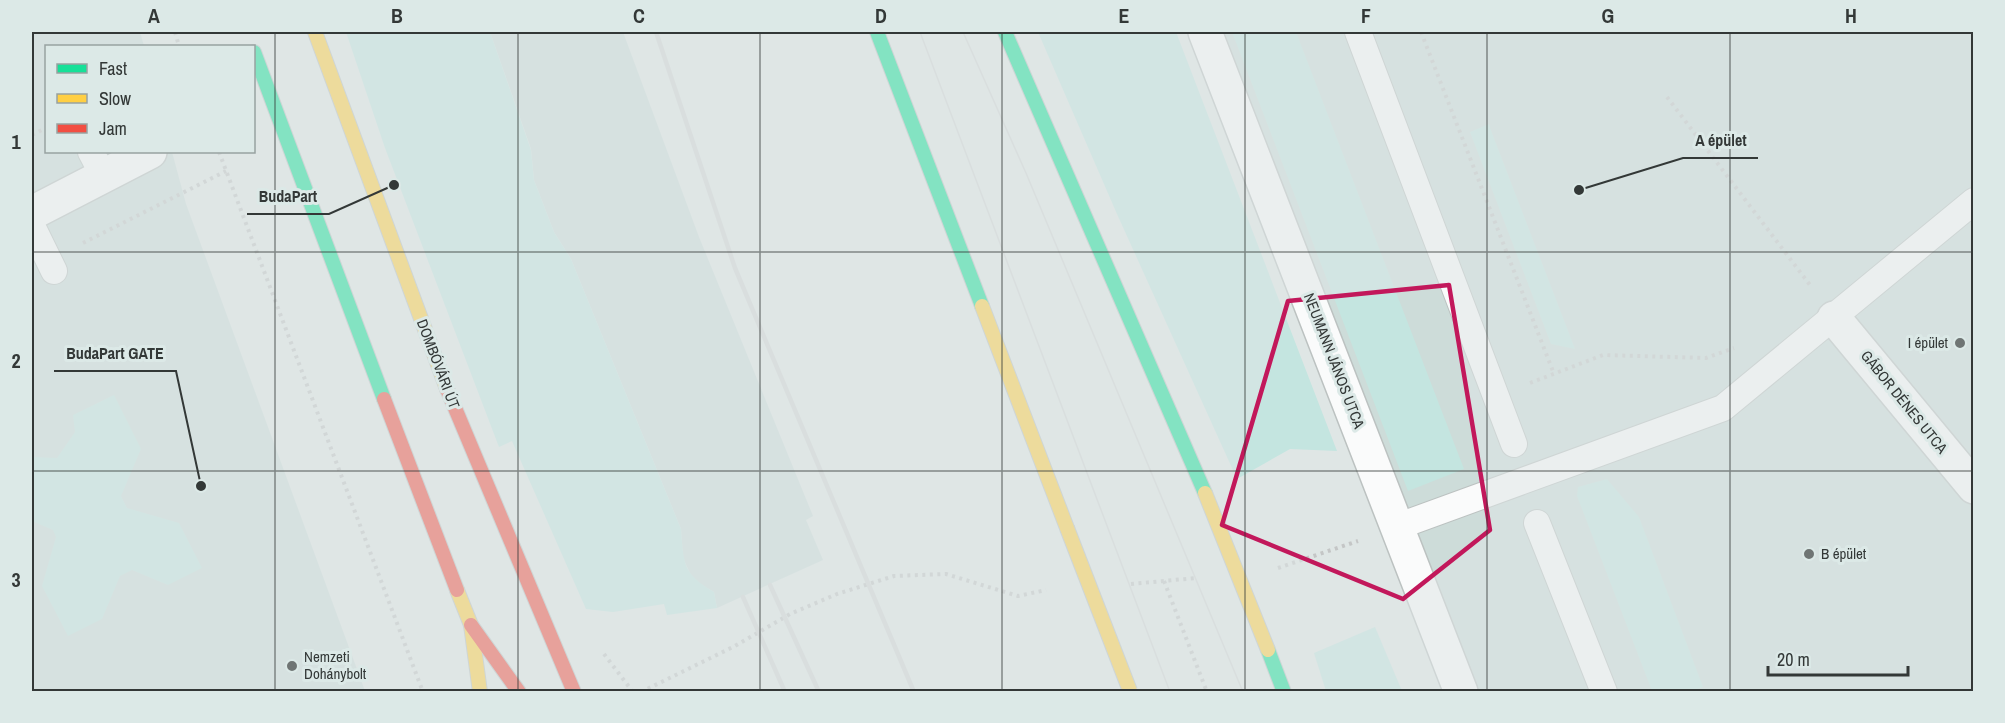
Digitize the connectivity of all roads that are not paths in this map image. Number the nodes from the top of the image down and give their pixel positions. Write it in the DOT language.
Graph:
graph roads {
  1 [pos="315,32"];
  2 [pos="877,32"];
  3 [pos="1005,32"];
  4 [pos="1205,32"];
  5 [pos="1358,32"];
  6 [pos="255,68"];
  7 [pos="260,95"];
  8 [pos="146,153"];
  9 [pos="97,164"];
  10 [pos="1974,201"];
  11 [pos="32,213"];
  12 [pos="32,226"];
  13 [pos="52,266"];
  14 [pos="1834,318"];
  15 [pos="1514,444"];
  16 [pos="1974,487"];
  17 [pos="1537,523"];
  18 [pos="1399,526"];
  19 [pos="471,625"];
  20 [pos="1130,691"];
  21 [pos="480,692"];
  22 [pos="519,692"];
  23 [pos="574,692"];
  24 [pos="1284,692"];
  25 [pos="1461,692"];
  26 [pos="1604,692"];
  1 -- 23 [label="main road, DOMBÓVÁRI ÚT"];
  2 -- 20 [label="main road, bridge"];
  3 -- 24 [label="main road, bridge"];
  4 -- 18 [label="street, NEUMANN JÁNOS UTCA"];
  5 -- 15 [label="lane"];
  6 -- 7 [label="main road"];
  7 -- 19 [label="main road"];
  8 -- 9 [label="street"];
  9 -- 11 [label="street"];
  10 -- 14 [label="lane"];
  12 -- 13 [label="lane"];
  14 -- 16 [label="street, GÁBOR DÉNES UTCA"];
  14 -- 18 [label="lane"];
  17 -- 26 [label="lane"];
  18 -- 25 [label="street, NEUMANN JÁNOS UTCA"];
  19 -- 21 [label="main road"];
  19 -- 22 [label="main road"];
}
